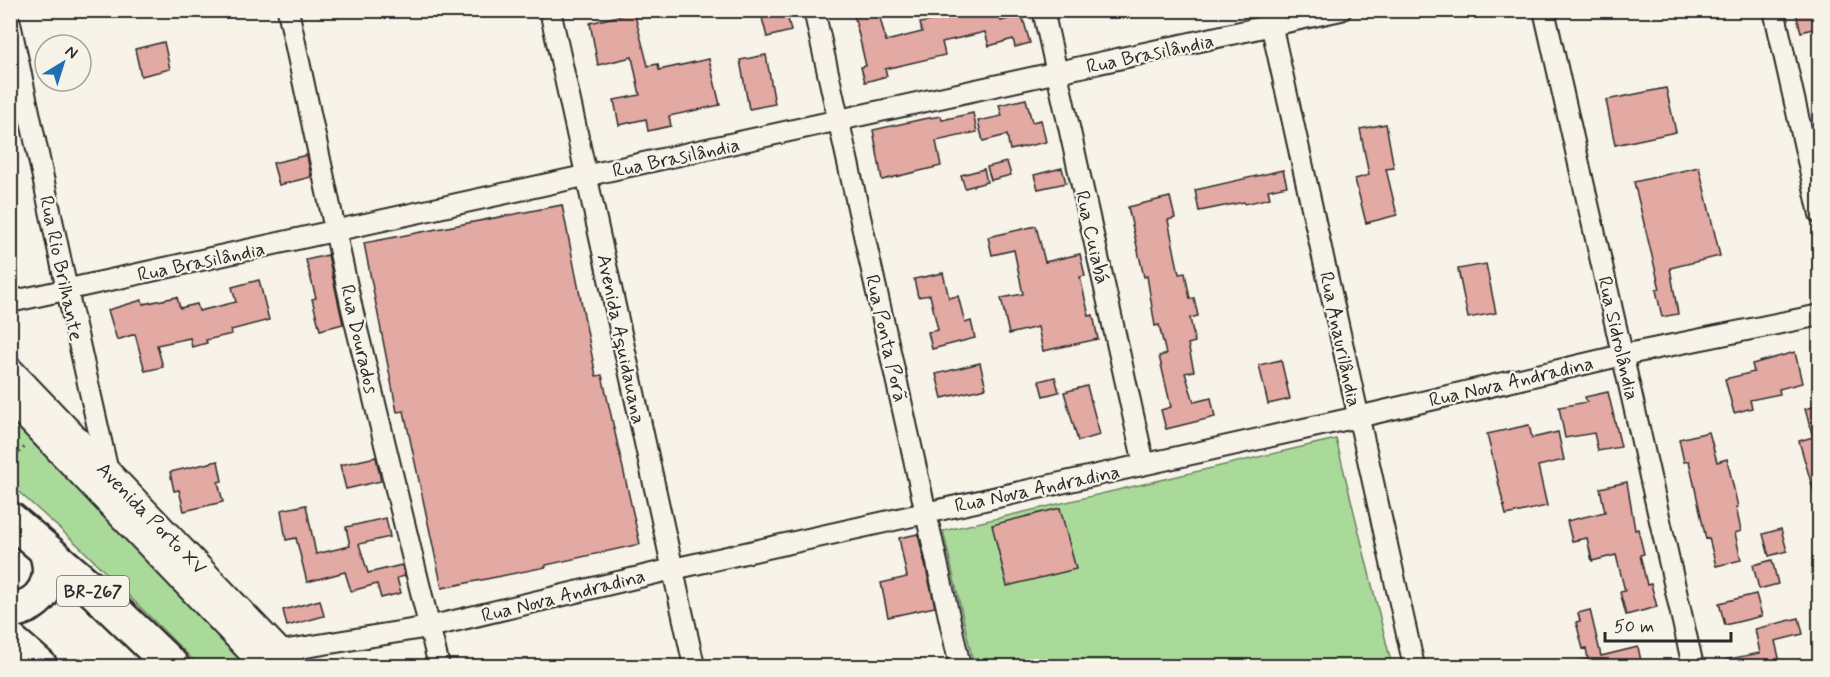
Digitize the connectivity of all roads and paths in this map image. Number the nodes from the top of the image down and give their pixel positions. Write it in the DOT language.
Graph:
graph roads {
  1 [pos="288,10"];
  2 [pos="550,10"];
  3 [pos="814,10"];
  4 [pos="1043,10"];
  5 [pos="1341,10"];
  6 [pos="1544,10"];
  7 [pos="1774,10"];
  8 [pos="1270,18"];
  9 [pos="10,23"];
  10 [pos="1057,73"];
  11 [pos="839,121"];
  12 [pos="586,176"];
  13 [pos="1820,214"];
  14 [pos="336,231"];
  15 [pos="67,290"];
  16 [pos="10,302"];
  17 [pos="1820,315"];
  18 [pos="1623,355"];
  19 [pos="10,369"];
  20 [pos="10,400"];
  21 [pos="1358,417"];
  22 [pos="1144,464"];
  23 [pos="108,472"];
  24 [pos="117,513"];
  25 [pos="926,513"];
  26 [pos="10,519"];
  27 [pos="45,549"];
  28 [pos="673,568"];
  29 [pos="10,611"];
  30 [pos="429,627"];
  31 [pos="10,640"];
  32 [pos="273,660"];
  33 [pos="39,666"];
  34 [pos="150,666"];
  35 [pos="158,666"];
  36 [pos="172,666"];
  37 [pos="439,666"];
  38 [pos="694,666"];
  39 [pos="960,666"];
  40 [pos="1414,666"];
  41 [pos="1693,666"];
  1 -- 14 [label="street, Rua Dourados"];
  2 -- 12 [label="street, Avenida Aquidauana"];
  3 -- 11 [label="street, Rua Ponta Porã"];
  4 -- 10 [label="street, Rua Cuiabá"];
  5 -- 8 [label="street, Rua Brasilândia"];
  6 -- 18 [label="street, Rua Sidrolândia"];
  7 -- 13 [label="street"];
  8 -- 10 [label="street, Rua Brasilândia"];
  8 -- 21 [label="street, Rua Anaurilândia"];
  9 -- 15 [label="street, Rua Rio Brilhante"];
  10 -- 11 [label="street, Rua Brasilândia"];
  10 -- 22 [label="street, Rua Cuiabá"];
  11 -- 12 [label="street, Rua Brasilândia"];
  11 -- 25 [label="street, Rua Ponta Porã"];
  12 -- 14 [label="street, Rua Brasilândia"];
  12 -- 28 [label="street, Avenida Aquidauana"];
  14 -- 15 [label="street, Rua Brasilândia"];
  14 -- 30 [label="street, Rua Dourados"];
  15 -- 16 [label="street, Rua Brasilândia"];
  15 -- 23 [label="street, Rua Rio Brilhante"];
  17 -- 18 [label="street, Rua Nova Andradina"];
  18 -- 21 [label="street, Rua Nova Andradina"];
  18 -- 41 [label="street, Rua Sidrolândia"];
  19 -- 23 [label="street, Avenida Porto XV"];
  20 -- 24 [label="street, Avenida Porto XV"];
  21 -- 22 [label="street, Rua Nova Andradina"];
  21 -- 40 [label="street, Rua Anaurilândia"];
  22 -- 25 [label="street, Rua Nova Andradina"];
  23 -- 24 [label="street, Rua Rio Brilhante"];
  23 -- 32 [label="street, Avenida Porto XV"];
  24 -- 32 [label="street, Avenida Porto XV"];
  25 -- 28 [label="street, Rua Nova Andradina"];
  25 -- 39 [label="street, Rua Ponta Porã"];
  26 -- 27 [label="highway, BR-267"];
  27 -- 29 [label="highway"];
  27 -- 36 [label="highway, BR-267"];
  28 -- 30 [label="street, Rua Nova Andradina"];
  28 -- 38 [label="street, Avenida Aquidauana"];
  30 -- 32 [label="street, Rua Nova Andradina"];
  30 -- 37 [label="street, Rua Dourados"];
  31 -- 33 [label="highway"];
  34 -- 35 [label="highway"];
}
